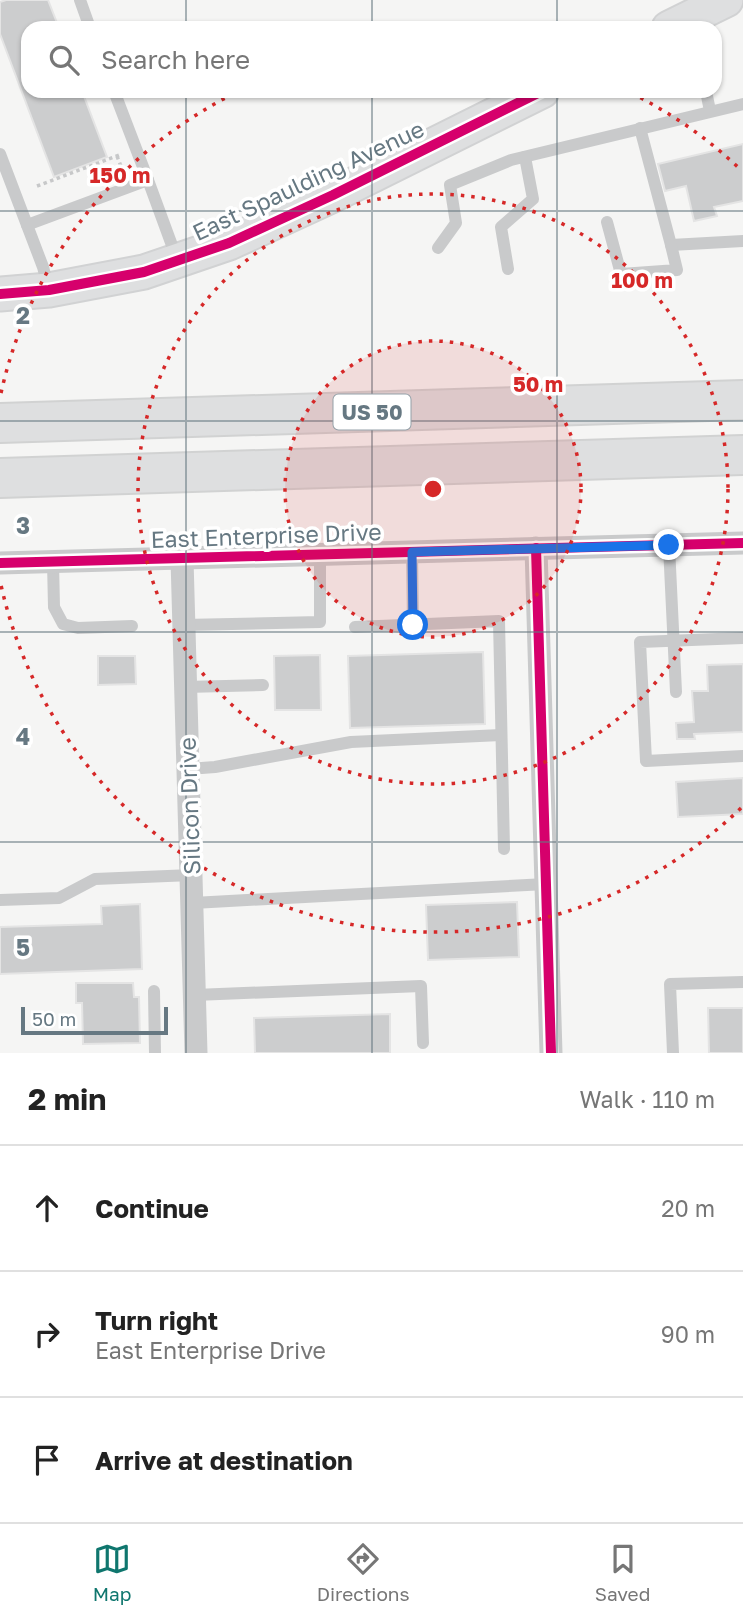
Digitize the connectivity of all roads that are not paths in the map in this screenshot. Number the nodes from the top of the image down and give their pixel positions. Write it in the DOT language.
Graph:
graph roads {
  1 [pos="80,0"];
  2 [pos="726,0"];
  3 [pos="88,21"];
  4 [pos="686,21"];
  5 [pos="117,98"];
  6 [pos="528,98"];
  7 [pos="707,98"];
  8 [pos="743,104"];
  9 [pos="710,111"];
  10 [pos="640,128"];
  11 [pos="0,154"];
  12 [pos="525,157"];
  13 [pos="148,180"];
  14 [pos="607,222"];
  15 [pos="27,225"];
  16 [pos="743,241"];
  17 [pos="671,246"];
  18 [pos="438,248"];
  19 [pos="178,261"];
  20 [pos="508,269"];
  21 [pos="49,290"];
  22 [pos="0,294"];
  23 [pos="743,400"];
  24 [pos="0,424"];
  25 [pos="743,455"];
  26 [pos="0,478"];
  27 [pos="743,542"];
  28 [pos="669,545"];
  29 [pos="536,548"];
  30 [pos="412,552"];
  31 [pos="320,555"];
  32 [pos="182,559"];
  33 [pos="0,562"];
  34 [pos="53,562"];
  35 [pos="183,625"];
  36 [pos="413,625"];
  37 [pos="132,626"];
  38 [pos="355,627"];
  39 [pos="743,638"];
  40 [pos="673,641"];
  41 [pos="262,685"];
  42 [pos="185,687"];
  43 [pos="676,692"];
  44 [pos="501,735"];
  45 [pos="743,756"];
  46 [pos="188,769"];
  47 [pos="503,849"];
  48 [pos="192,875"];
  49 [pos="546,884"];
  50 [pos="0,900"];
  51 [pos="193,904"];
  52 [pos="743,982"];
  53 [pos="154,990"];
  54 [pos="194,995"];
  55 [pos="423,1044"];
  56 [pos="155,1053"];
  57 [pos="196,1053"];
  58 [pos="551,1053"];
  59 [pos="673,1053"];
  1 -- 3 [label="lane"];
  2 -- 4 [label="street"];
  5 -- 13 [label="lane"];
  6 -- 19 [label="street, East Spaulding Avenue"];
  7 -- 9 [label="lane"];
  8 -- 9 [label="lane"];
  9 -- 10 [label="lane"];
  10 -- 12 [label="lane"];
  10 -- 17 [label="lane"];
  11 -- 15 [label="lane"];
  12 -- 18 [label="lane"];
  12 -- 20 [label="lane"];
  13 -- 15 [label="lane"];
  13 -- 19 [label="lane"];
  14 -- 17 [label="lane"];
  15 -- 21 [label="lane"];
  16 -- 17 [label="lane"];
  19 -- 21 [label="street, East Spaulding Avenue"];
  21 -- 22 [label="street, East Spaulding Avenue"];
  23 -- 24 [label="highway, US 50"];
  25 -- 26 [label="highway"];
  27 -- 28 [label="street, East Enterprise Drive"];
  28 -- 29 [label="street, East Enterprise Drive"];
  28 -- 40 [label="lane"];
  29 -- 30 [label="street, East Enterprise Drive"];
  29 -- 49 [label="street"];
  30 -- 31 [label="street, East Enterprise Drive"];
  30 -- 36 [label="lane"];
  31 -- 32 [label="street, East Enterprise Drive"];
  31 -- 35 [label="lane"];
  32 -- 34 [label="street, East Enterprise Drive"];
  32 -- 35 [label="street, Silicon Drive"];
  33 -- 34 [label="street, East Enterprise Drive"];
  34 -- 37 [label="lane"];
  35 -- 42 [label="street, Silicon Drive"];
  36 -- 38 [label="lane"];
  36 -- 44 [label="lane"];
  39 -- 40 [label="lane"];
  40 -- 43 [label="lane"];
  40 -- 45 [label="lane"];
  41 -- 42 [label="lane"];
  42 -- 46 [label="street, Silicon Drive"];
  44 -- 46 [label="lane"];
  44 -- 47 [label="lane"];
  46 -- 48 [label="street, Silicon Drive"];
  48 -- 50 [label="lane"];
  48 -- 51 [label="street, Silicon Drive"];
  49 -- 51 [label="lane"];
  49 -- 58 [label="street"];
  51 -- 54 [label="street, Silicon Drive"];
  52 -- 59 [label="lane"];
  53 -- 56 [label="lane"];
  54 -- 55 [label="lane"];
  54 -- 57 [label="street, Silicon Drive"];
}
